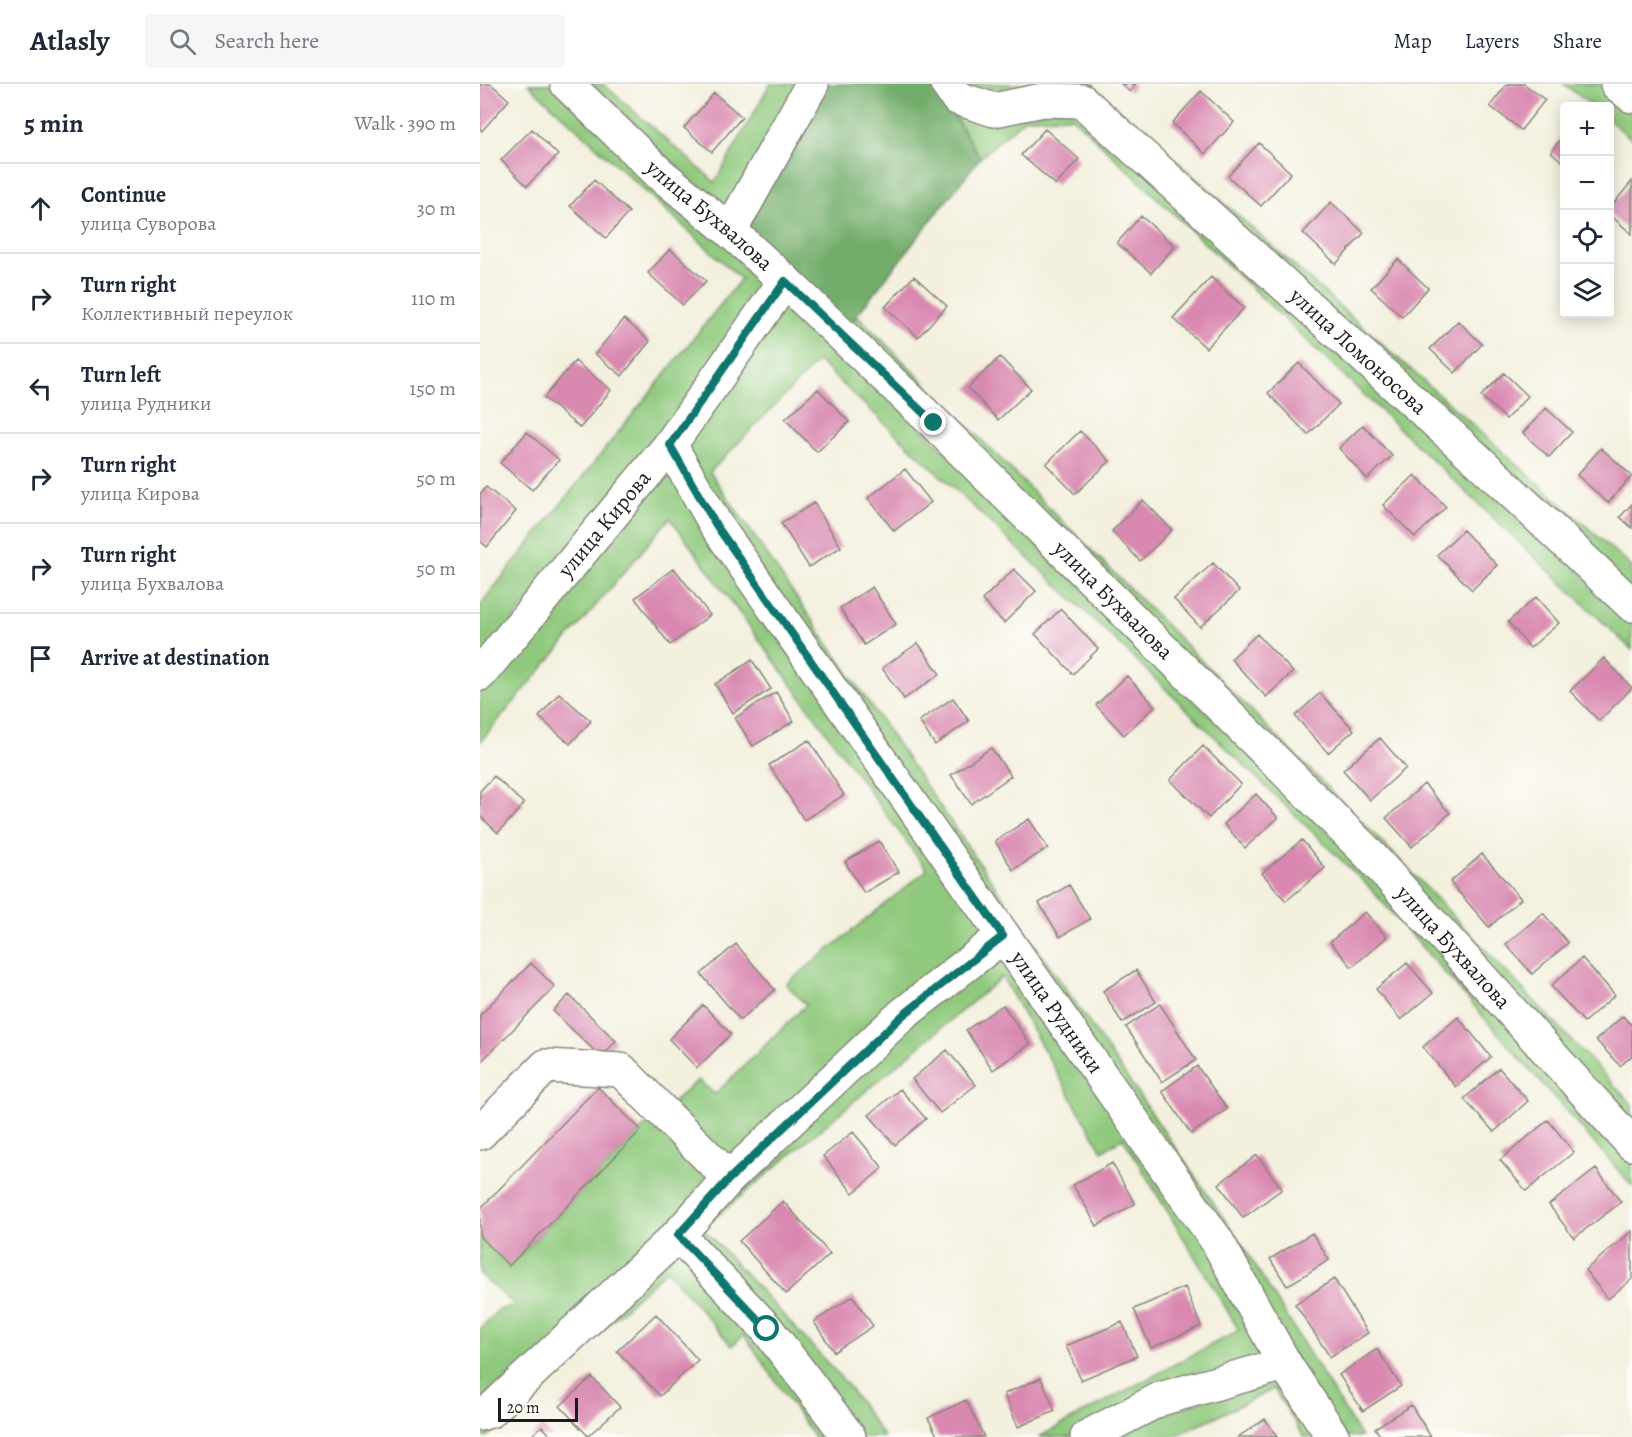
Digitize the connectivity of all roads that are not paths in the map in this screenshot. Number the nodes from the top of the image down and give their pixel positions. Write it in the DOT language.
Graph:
graph roads {
  1 [pos="567,84"];
  2 [pos="812,84"];
  3 [pos="947,84"];
  4 [pos="1617,84"];
  5 [pos="1632,96"];
  6 [pos="730,231"];
  7 [pos="785,281"];
  8 [pos="670,445"];
  9 [pos="1632,605"];
  10 [pos="480,674"];
  11 [pos="1003,936"];
  12 [pos="480,1133"];
  13 [pos="1632,1144"];
  14 [pos="729,1179"];
  15 [pos="678,1235"];
  16 [pos="1285,1364"];
  17 [pos="480,1414"];
  18 [pos="849,1437"];
  19 [pos="1087,1437"];
  20 [pos="1333,1437"];
  1 -- 6 [label="street, улица Бухвалова"];
  2 -- 6 [label="street"];
  3 -- 9 [label="street, улица Ломоносова"];
  4 -- 5 [label="street"];
  6 -- 7 [label="street, улица Бухвалова"];
  7 -- 8 [label="street, улица Кирова"];
  7 -- 13 [label="street, улица Бухвалова"];
  8 -- 10 [label="street, улица Кирова"];
  8 -- 11 [label="street, улица Рудники"];
  11 -- 14 [label="street"];
  11 -- 16 [label="street, улица Рудники"];
  12 -- 14 [label="street"];
  14 -- 15 [label="street"];
  15 -- 17 [label="street"];
  15 -- 18 [label="street"];
  16 -- 19 [label="street"];
  16 -- 20 [label="street, улица Рудники"];
}
